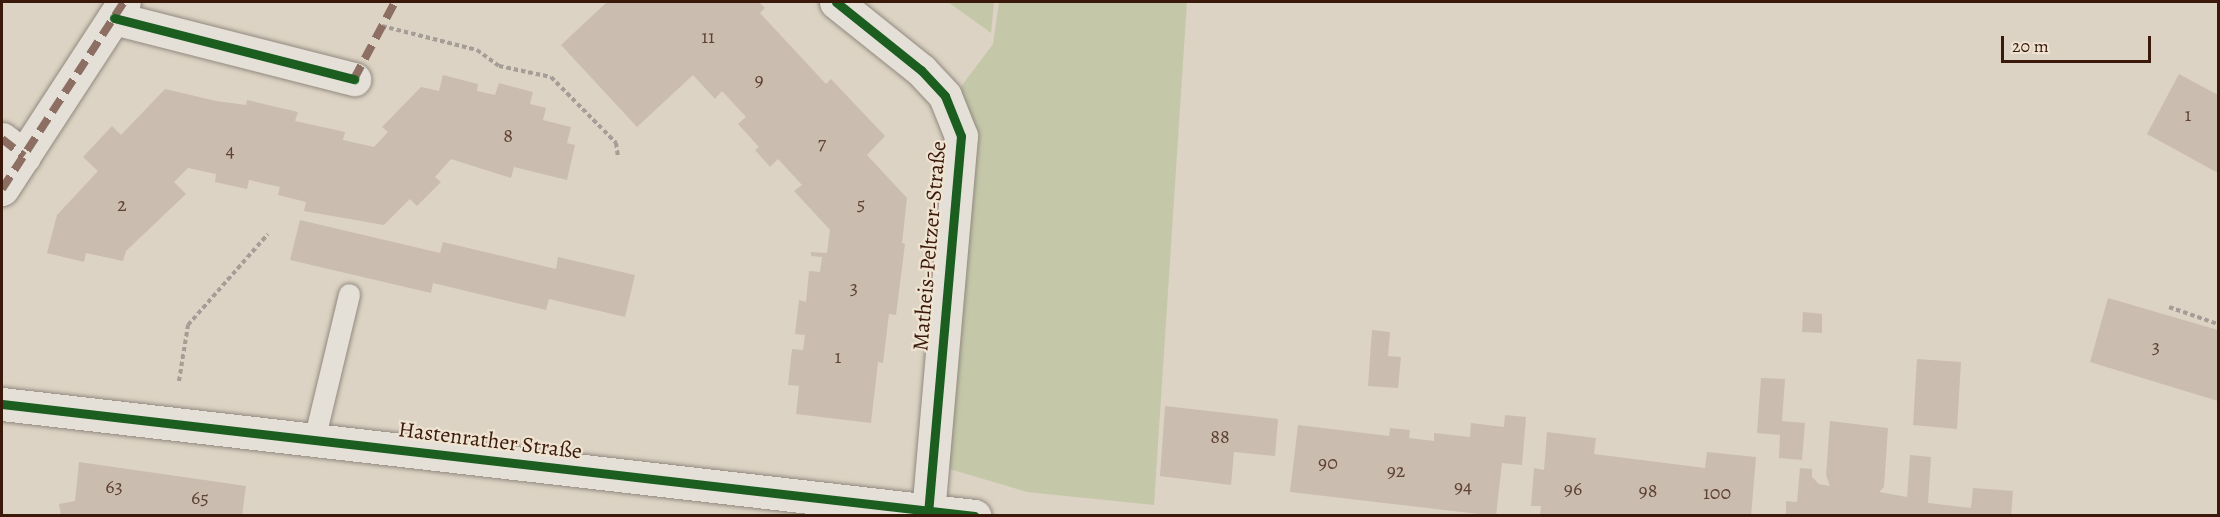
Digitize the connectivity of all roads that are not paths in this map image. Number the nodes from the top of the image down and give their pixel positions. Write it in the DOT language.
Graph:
graph roads {
  1 [pos="836,2"];
  2 [pos="119,10"];
  3 [pos="354,80"];
  4 [pos="13,147"];
  5 [pos="2,189"];
  6 [pos="350,294"];
  7 [pos="2,405"];
  8 [pos="314,440"];
  9 [pos="928,510"];
  10 [pos="975,516"];
  1 -- 9 [label="street, Matheis-Peltzer-Straße"];
  2 -- 3 [label="street"];
  2 -- 4 [label="street"];
  4 -- 5 [label="street"];
  6 -- 8 [label="lane"];
  7 -- 8 [label="street, Hastenrather Straße"];
  8 -- 9 [label="street, Hastenrather Straße"];
  9 -- 10 [label="street, Hastenrather Straße"];
}
